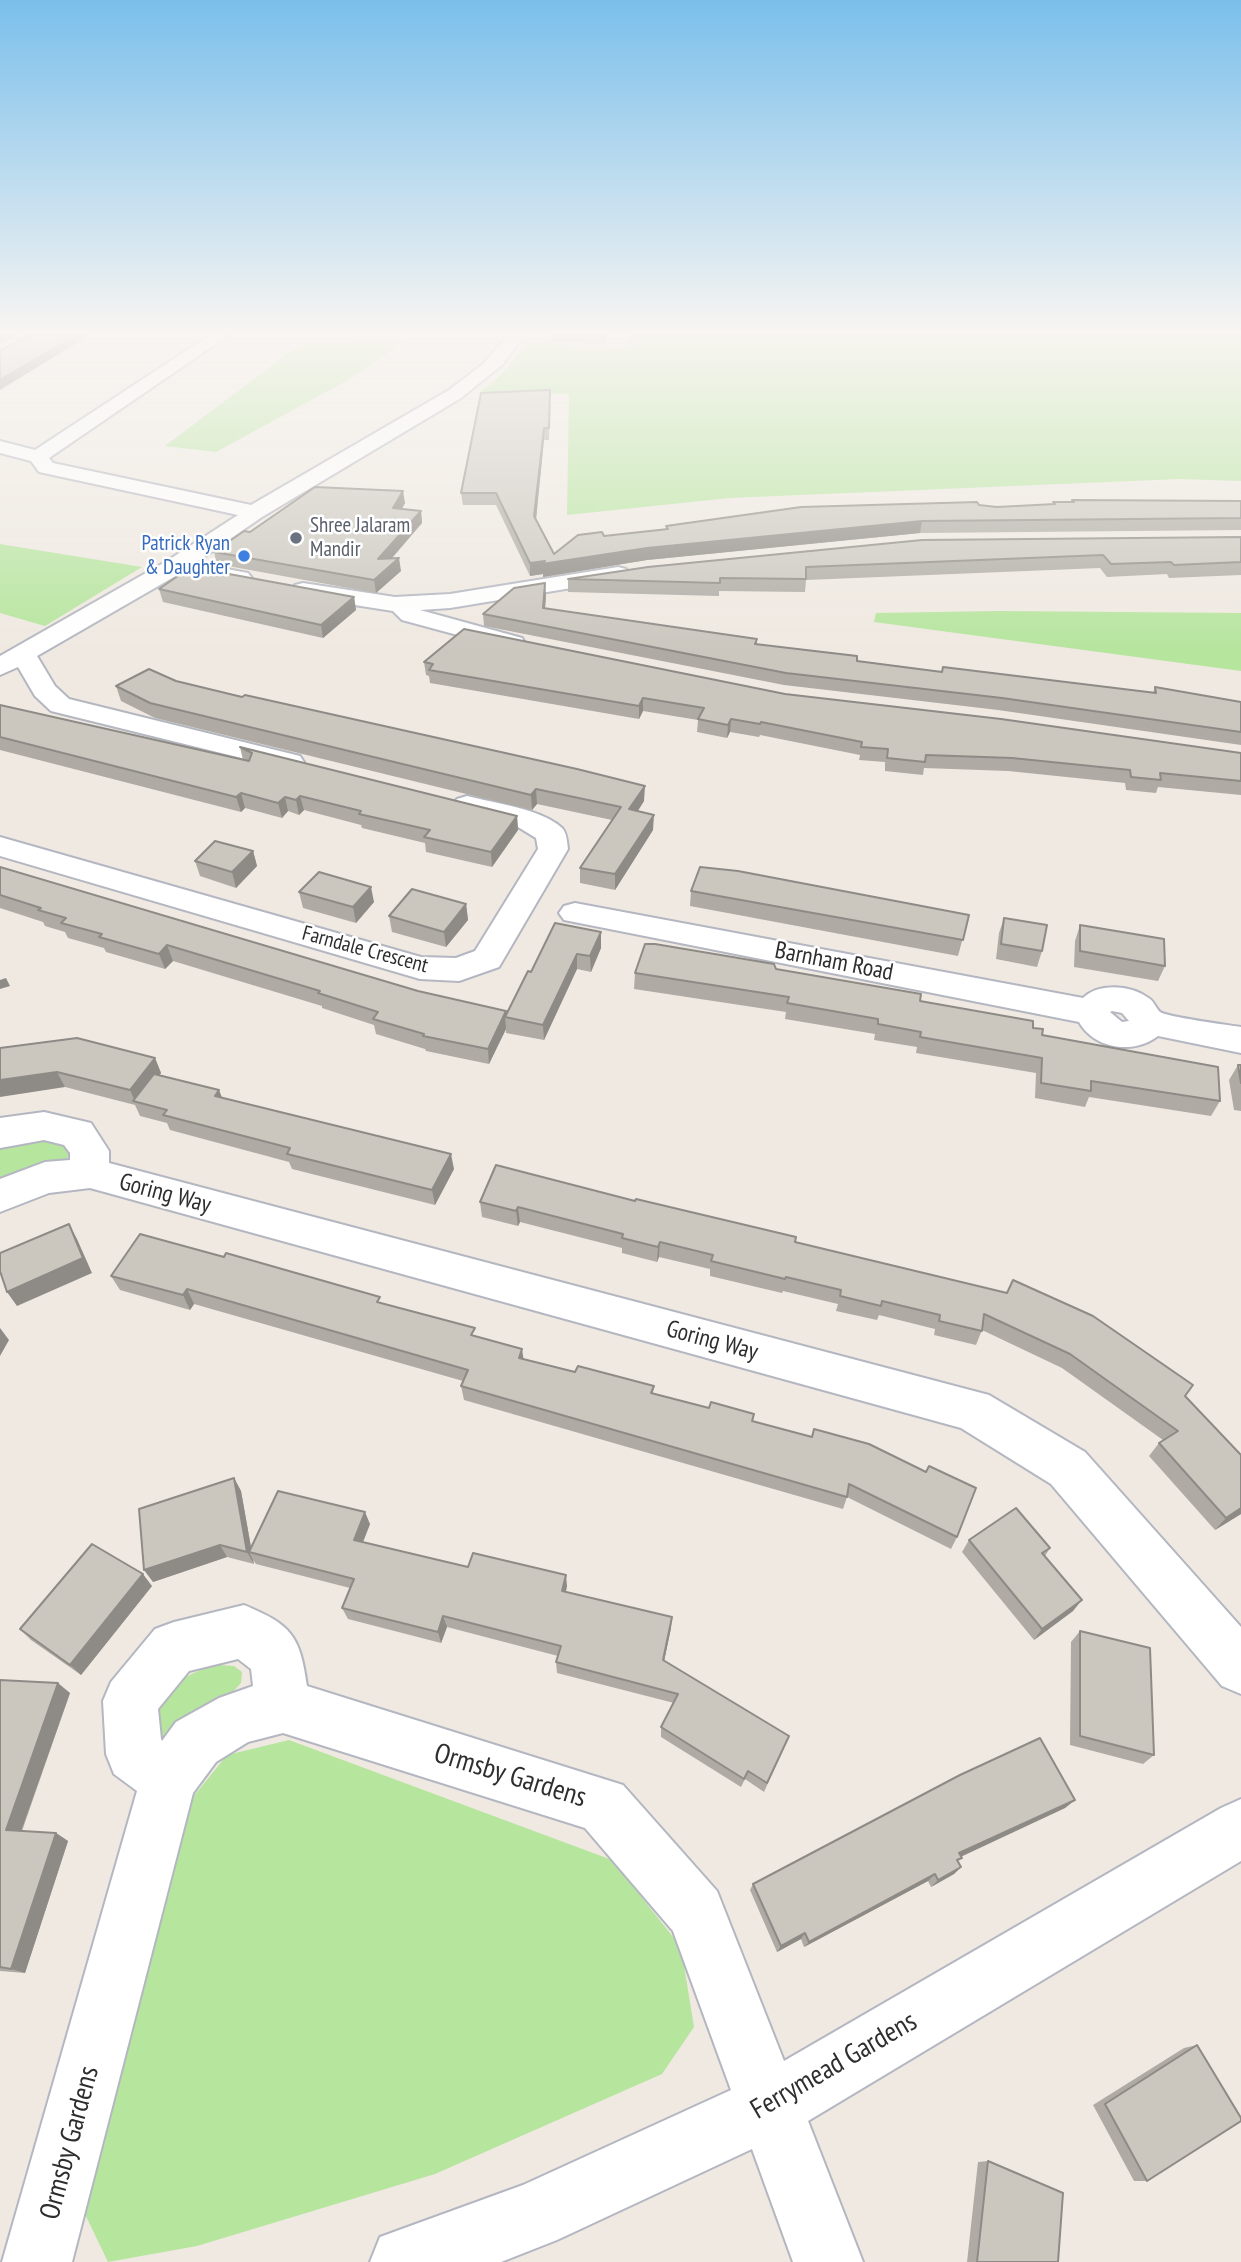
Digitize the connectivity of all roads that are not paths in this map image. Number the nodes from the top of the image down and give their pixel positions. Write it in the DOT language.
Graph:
graph roads {
  1 [pos="63,441"];
  2 [pos="341,441"];
  3 [pos="375,441"];
  4 [pos="0,447"];
  5 [pos="38,457"];
  6 [pos="315,475"];
  7 [pos="254,512"];
  8 [pos="175,566"];
  9 [pos="635,572"];
  10 [pos="255,581"];
  11 [pos="282,586"];
  12 [pos="396,604"];
  13 [pos="532,646"];
  14 [pos="12,661"];
  15 [pos="314,768"];
  16 [pos="435,798"];
  17 [pos="0,846"];
  18 [pos="575,913"];
  19 [pos="1241,1040"];
  20 [pos="0,1133"];
  21 [pos="90,1173"];
  22 [pos="0,1196"];
  23 [pos="1241,1667"];
  24 [pos="283,1706"];
  25 [pos="168,1780"];
  26 [pos="1241,1828"];
  27 [pos="769,2106"];
  28 [pos="37,2262"];
  29 [pos="405,2262"];
  30 [pos="828,2262"];
  1 -- 5 [label="street"];
  2 -- 6 [label="street"];
  3 -- 6 [label="street"];
  4 -- 5 [label="street"];
  5 -- 7 [label="street"];
  6 -- 7 [label="street"];
  7 -- 8 [label="street"];
  8 -- 10 [label="street"];
  8 -- 14 [label="street"];
  9 -- 12 [label="street"];
  11 -- 12 [label="street"];
  12 -- 13 [label="street"];
  14 -- 15 [label="street"];
  16 -- 17 [label="street, Farndale Crescent"];
  18 -- 19 [label="street, Barnham Road"];
  20 -- 21 [label="street, Goring Way"];
  21 -- 22 [label="street, Goring Way"];
  21 -- 23 [label="street, Goring Way"];
  24 -- 25 [label="street, Ormsby Gardens"];
  24 -- 25 [label="street"];
  24 -- 27 [label="street, Ormsby Gardens"];
  25 -- 28 [label="street, Ormsby Gardens"];
  26 -- 27 [label="street, Ferrymead Gardens"];
  27 -- 29 [label="street, Ferrymead Gardens"];
  27 -- 30 [label="street, Ormsby Gardens"];
}
